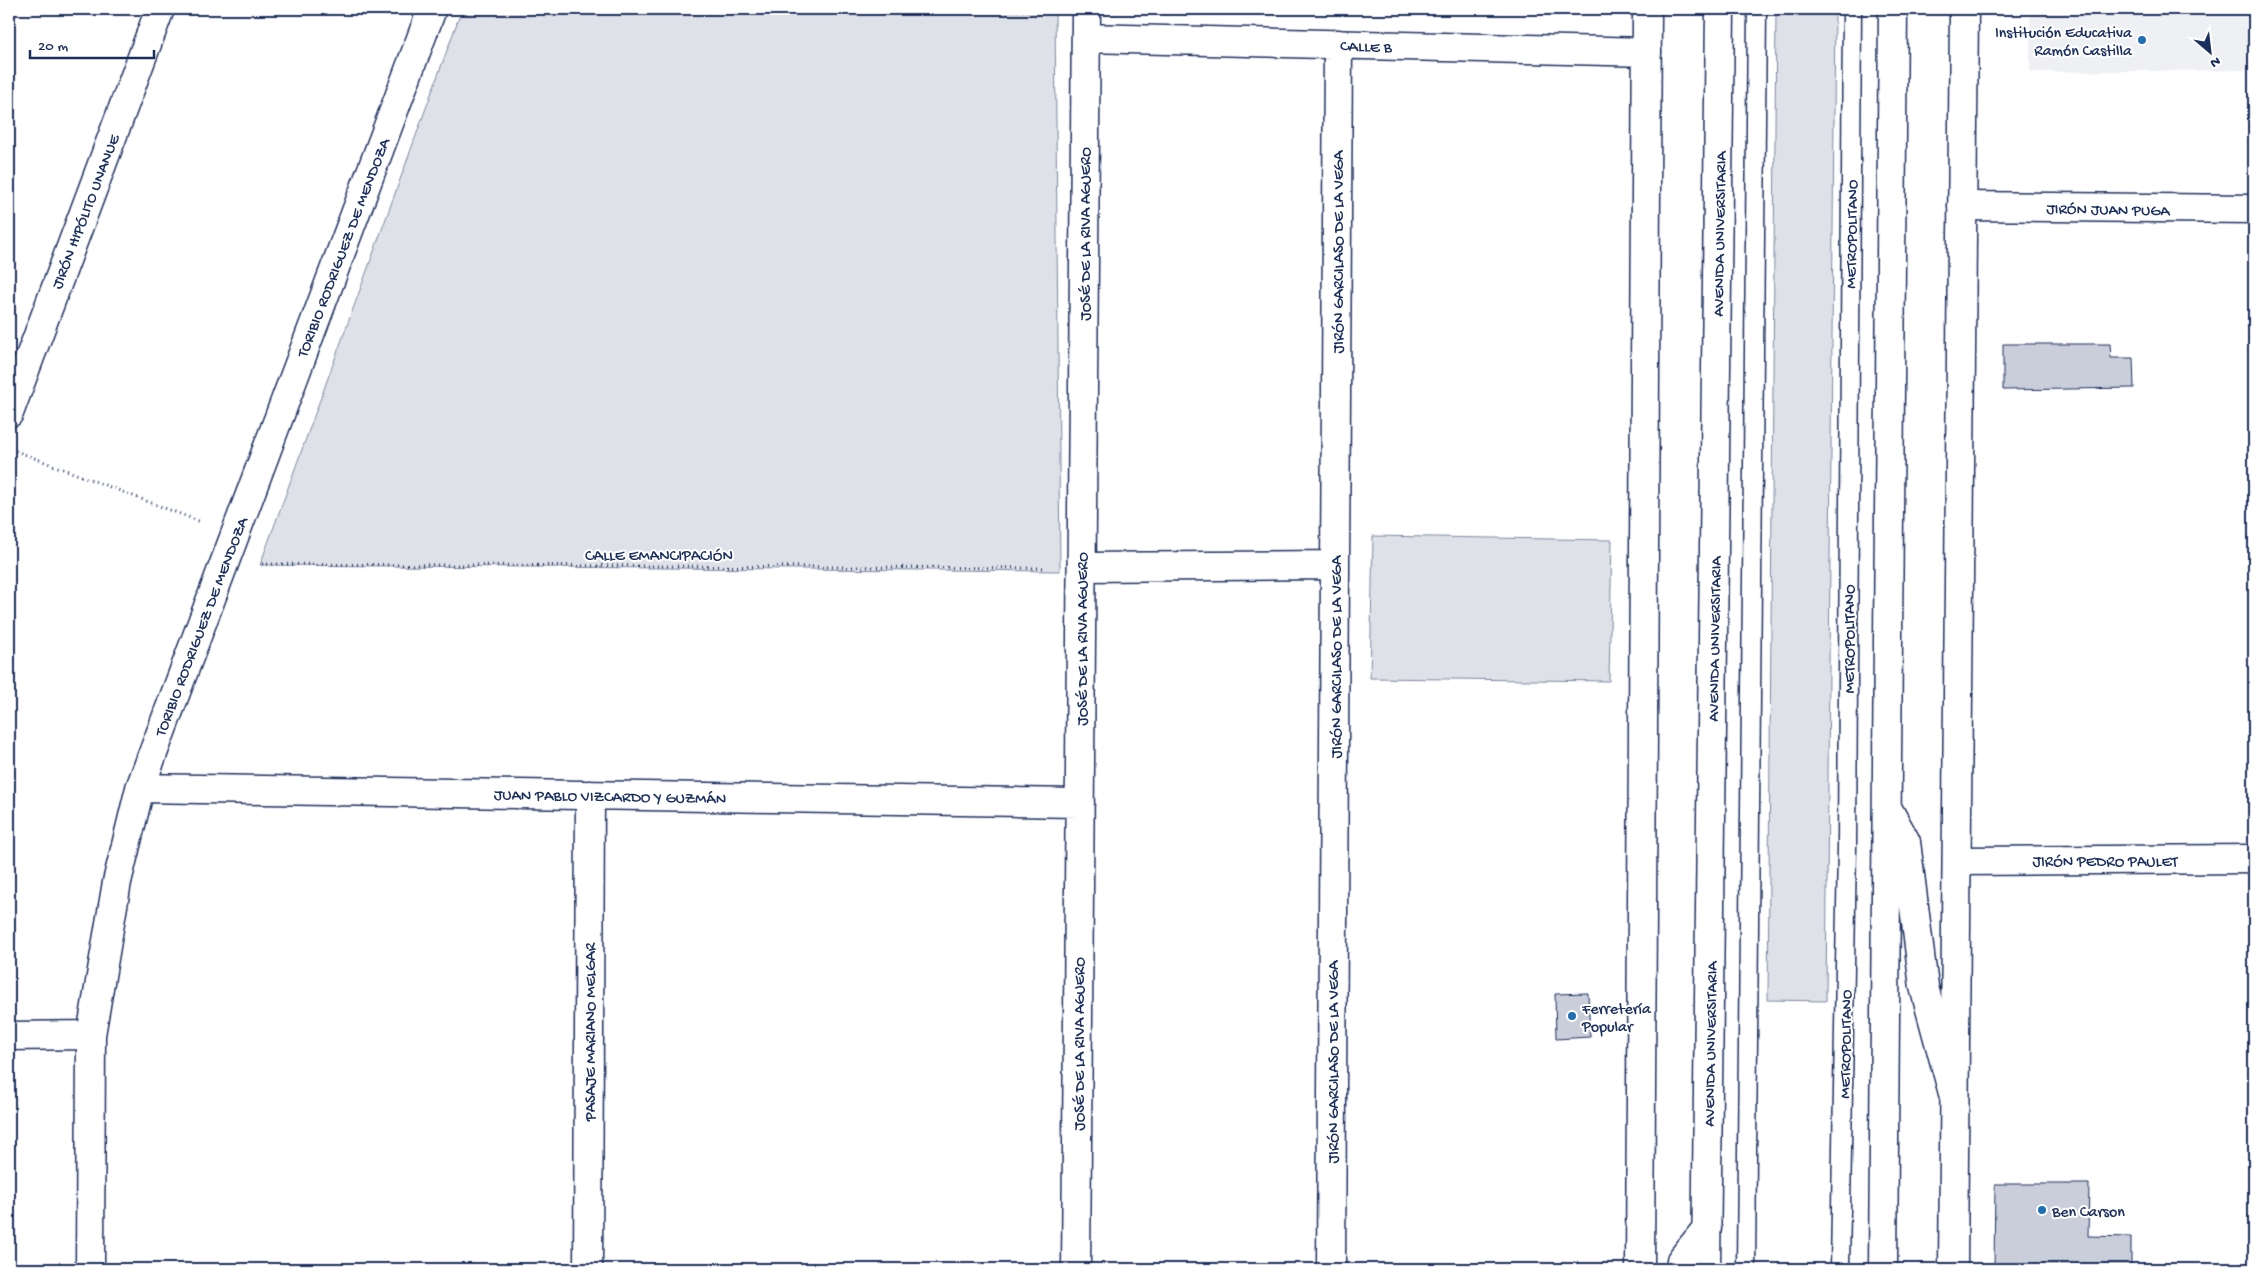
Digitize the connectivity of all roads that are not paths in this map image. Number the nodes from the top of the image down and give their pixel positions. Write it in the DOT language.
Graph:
graph roads {
  1 [pos="160,9"];
  2 [pos="432,9"];
  3 [pos="1086,9"];
  4 [pos="1647,9"];
  5 [pos="1720,9"];
  6 [pos="1757,9"];
  7 [pos="1852,9"];
  8 [pos="1893,9"];
  9 [pos="1964,9"];
  10 [pos="1086,38"];
  11 [pos="1338,44"];
  12 [pos="1647,52"];
  13 [pos="1962,206"];
  14 [pos="2254,210"];
  15 [pos="9,413"];
  16 [pos="1335,565"];
  17 [pos="1069,568"];
  18 [pos="140,788"];
  19 [pos="590,795"];
  20 [pos="1080,803"];
  21 [pos="1887,808"];
  22 [pos="2254,859"];
  23 [pos="1957,861"];
  24 [pos="91,1035"];
  25 [pos="9,1036"];
  26 [pos="1954,1097"];
  27 [pos="1707,1228"];
  28 [pos="90,1269"];
  29 [pos="588,1269"];
  30 [pos="1076,1269"];
  31 [pos="1331,1269"];
  32 [pos="1640,1269"];
  33 [pos="1680,1269"];
  34 [pos="1706,1269"];
  35 [pos="1746,1269"];
  36 [pos="1840,1269"];
  37 [pos="1883,1269"];
  38 [pos="1953,1269"];
  1 -- 15 [label="street, JIRÓN HIPÓLITO UNANUE"];
  2 -- 18 [label="street, TORIBIO RODRIGUEZ DE MENDOZA"];
  3 -- 10 [label="street, JOSÉ DE LA RIVA AGUERO"];
  4 -- 12 [label="street"];
  5 -- 27 [label="street, AVENIDA UNIVERSITARIA"];
  6 -- 35 [label="lane"];
  7 -- 36 [label="lane, METROPOLITANO"];
  8 -- 21 [label="street"];
  9 -- 13 [label="street"];
  10 -- 11 [label="street, CALLE B"];
  10 -- 17 [label="street, JOSÉ DE LA RIVA AGUERO"];
  11 -- 12 [label="street, CALLE B"];
  11 -- 16 [label="street, JIRÓN GARCILASO DE LA VEGA"];
  12 -- 32 [label="street"];
  13 -- 14 [label="street, JIRÓN JUAN PUGA"];
  13 -- 23 [label="street"];
  16 -- 17 [label="street"];
  16 -- 31 [label="street, JIRÓN GARCILASO DE LA VEGA"];
  17 -- 20 [label="street, JOSÉ DE LA RIVA AGUERO"];
  18 -- 19 [label="street, JUAN PABLO VIZCARDO Y GUZMÁN"];
  18 -- 24 [label="street, TORIBIO RODRIGUEZ DE MENDOZA"];
  19 -- 20 [label="street, JUAN PABLO VIZCARDO Y GUZMÁN"];
  19 -- 29 [label="street, PASAJE MARIANO MELGAR"];
  20 -- 30 [label="street, JOSÉ DE LA RIVA AGUERO"];
  21 -- 26 [label="street"];
  21 -- 37 [label="street"];
  22 -- 23 [label="street, JIRÓN PEDRO PAULET"];
  23 -- 26 [label="street"];
  24 -- 25 [label="street"];
  24 -- 28 [label="street, TORIBIO RODRIGUEZ DE MENDOZA"];
  26 -- 38 [label="street"];
  27 -- 33 [label="street"];
  27 -- 34 [label="street, AVENIDA UNIVERSITARIA"];
}
